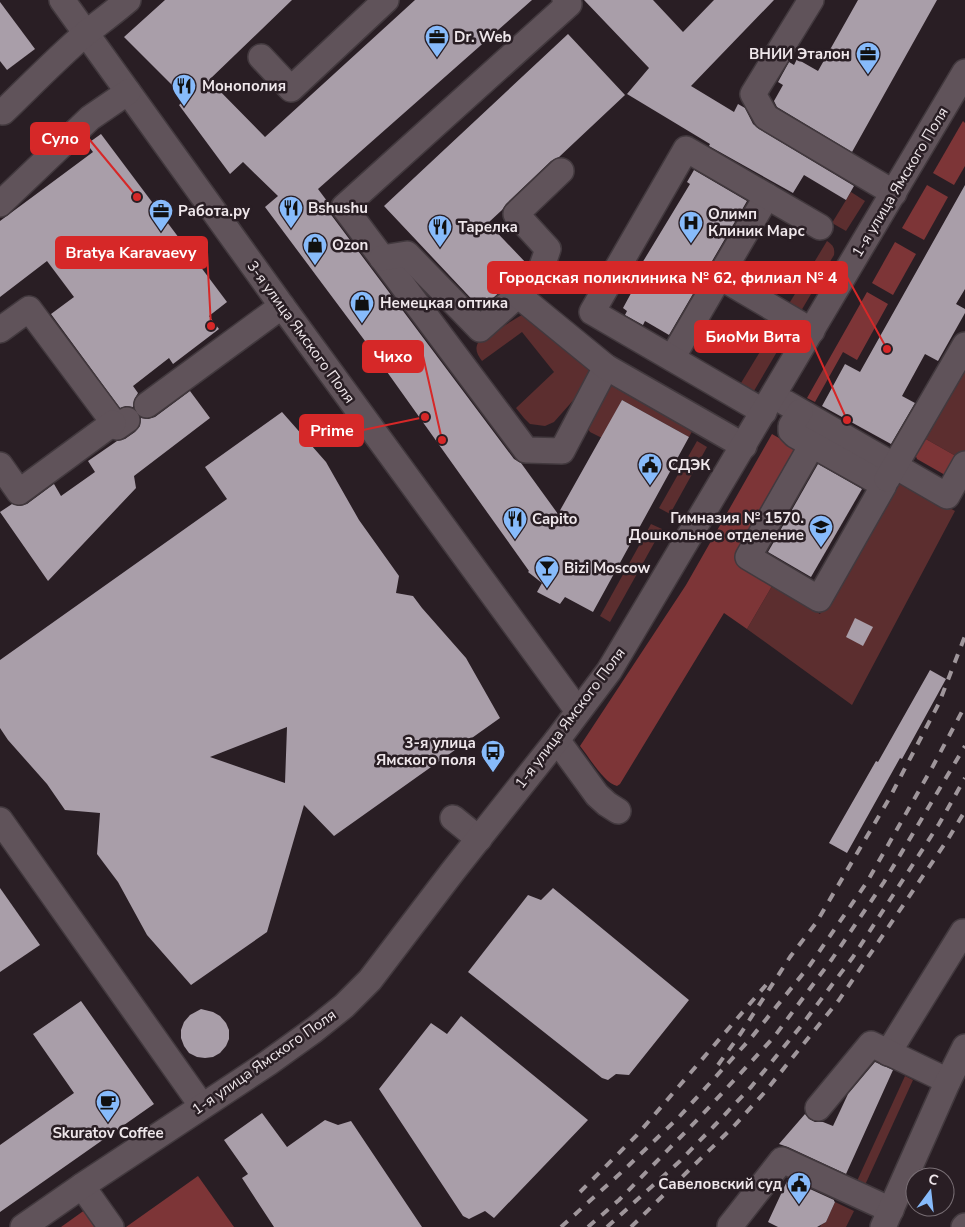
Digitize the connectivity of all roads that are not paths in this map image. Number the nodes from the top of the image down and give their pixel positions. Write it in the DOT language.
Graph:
graph roads {
  1 [pos="62,0"];
  2 [pos="128,0"];
  3 [pos="386,0"];
  4 [pos="566,0"];
  5 [pos="811,0"];
  6 [pos="86,34"];
  7 [pos="261,58"];
  8 [pos="965,72"];
  9 [pos="128,92"];
  10 [pos="1,117"];
  11 [pos="561,171"];
  12 [pos="894,193"];
  13 [pos="767,196"];
  14 [pos="0,204"];
  15 [pos="820,227"];
  16 [pos="382,258"];
  17 [pos="720,278"];
  18 [pos="518,295"];
  19 [pos="282,306"];
  20 [pos="0,330"];
  21 [pos="812,331"];
  22 [pos="965,345"];
  23 [pos="672,358"];
  24 [pos="606,366"];
  25 [pos="768,403"];
  26 [pos="147,405"];
  27 [pos="800,412"];
  28 [pos="812,445"];
  29 [pos="744,446"];
  30 [pos="965,464"];
  31 [pos="0,465"];
  32 [pos="889,476"];
  33 [pos="578,711"];
  34 [pos="557,740"];
  35 [pos="618,811"];
  36 [pos="453,818"];
  37 [pos="0,820"];
  38 [pos="479,839"];
  39 [pos="963,932"];
  40 [pos="964,1051"];
  41 [pos="888,1053"];
  42 [pos="948,1081"];
  43 [pos="202,1106"];
  44 [pos="818,1108"];
  45 [pos="82,1186"];
  46 [pos="887,1219"];
  47 [pos="23,1227"];
  48 [pos="111,1227"];
  49 [pos="732,1227"];
  1 -- 6 [label="street, 3-я улица Ямского Поля"];
  2 -- 6 [label="street"];
  3 -- 7 [label="street"];
  4 -- 16 [label="street"];
  5 -- 12 [label="street"];
  6 -- 9 [label="street, 3-я улица Ямского Поля"];
  6 -- 10 [label="street"];
  8 -- 12 [label="street, 1-я улица Ямского Поля"];
  9 -- 14 [label="street"];
  9 -- 19 [label="street, 3-я улица Ямского Поля"];
  11 -- 18 [label="street"];
  12 -- 21 [label="street, 1-я улица Ямского Поля"];
  13 -- 15 [label="street"];
  13 -- 17 [label="street"];
  13 -- 23 [label="street"];
  16 -- 18 [label="street"];
  16 -- 24 [label="street"];
  17 -- 21 [label="street"];
  17 -- 23 [label="street"];
  18 -- 24 [label="street"];
  19 -- 26 [label="street"];
  19 -- 33 [label="street, 3-я улица Ямского Поля"];
  20 -- 31 [label="street"];
  21 -- 25 [label="street, 1-я улица Ямского Поля"];
  22 -- 32 [label="street"];
  23 -- 25 [label="street"];
  24 -- 29 [label="street"];
  25 -- 27 [label="street"];
  25 -- 29 [label="street, 1-я улица Ямского Поля"];
  27 -- 28 [label="street"];
  27 -- 32 [label="street"];
  28 -- 32 [label="street"];
  28 -- 32 [label="street"];
  29 -- 33 [label="street, 1-я улица Ямского Поля"];
  30 -- 32 [label="street"];
  33 -- 34 [label="street, 1-я улица Ямского Поля"];
  34 -- 35 [label="street"];
  34 -- 38 [label="street, 1-я улица Ямского Поля"];
  36 -- 38 [label="street"];
  37 -- 43 [label="street"];
  38 -- 43 [label="street, 1-я улица Ямского Поля"];
  39 -- 41 [label="street"];
  40 -- 42 [label="street"];
  41 -- 42 [label="street"];
  41 -- 44 [label="street"];
  42 -- 46 [label="street"];
  43 -- 45 [label="street, 1-я улица Ямского Поля"];
  45 -- 47 [label="street, 1-я улица Ямского Поля"];
  45 -- 48 [label="street"];
  46 -- 49 [label="street"];
}
